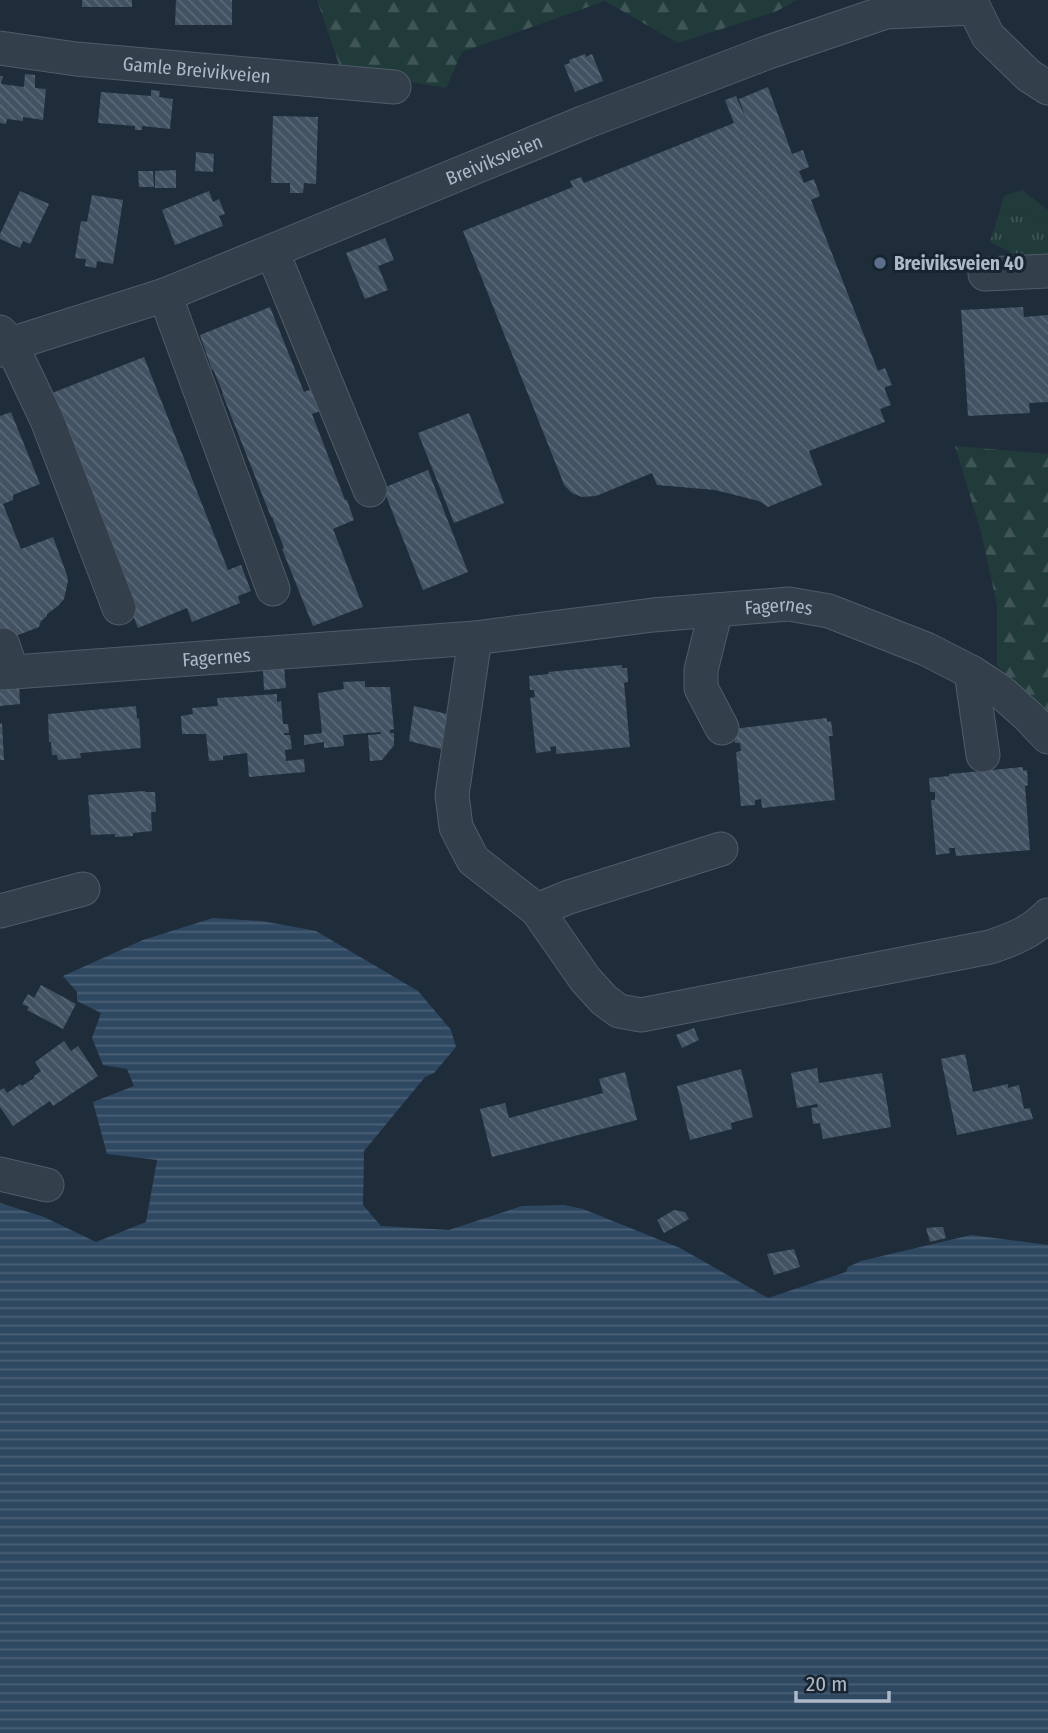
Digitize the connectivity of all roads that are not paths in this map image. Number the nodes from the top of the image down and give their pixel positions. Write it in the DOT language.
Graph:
graph roads {
  1 [pos="976,4"];
  2 [pos="0,48"];
  3 [pos="394,87"];
  4 [pos="1048,88"];
  5 [pos="272,251"];
  6 [pos="1048,271"];
  7 [pos="985,274"];
  8 [pos="165,295"];
  9 [pos="4,342"];
  10 [pos="370,490"];
  11 [pos="273,589"];
  12 [pos="119,608"];
  13 [pos="716,610"];
  14 [pos="475,638"];
  15 [pos="5,663"];
  16 [pos="971,672"];
  17 [pos="722,728"];
  18 [pos="1048,737"];
  19 [pos="983,755"];
  20 [pos="721,849"];
  21 [pos="83,889"];
  22 [pos="0,911"];
  23 [pos="537,911"];
  24 [pos="1048,915"];
  25 [pos="0,1174"];
  26 [pos="47,1185"];
  1 -- 4 [label="street"];
  1 -- 5 [label="street, Breiviksveien"];
  2 -- 3 [label="street, Gamle Breivikveien"];
  5 -- 8 [label="street, Breiviksveien"];
  5 -- 10 [label="street"];
  6 -- 7 [label="street"];
  8 -- 9 [label="street, Breiviksveien"];
  8 -- 11 [label="street"];
  9 -- 12 [label="street"];
  13 -- 14 [label="street, Fagernes"];
  13 -- 16 [label="street, Fagernes"];
  13 -- 17 [label="street"];
  14 -- 15 [label="street, Fagernes"];
  14 -- 23 [label="street"];
  16 -- 18 [label="street, Fagernes"];
  16 -- 19 [label="street"];
  20 -- 23 [label="street"];
  21 -- 22 [label="street"];
  23 -- 24 [label="street"];
  25 -- 26 [label="street"];
}
